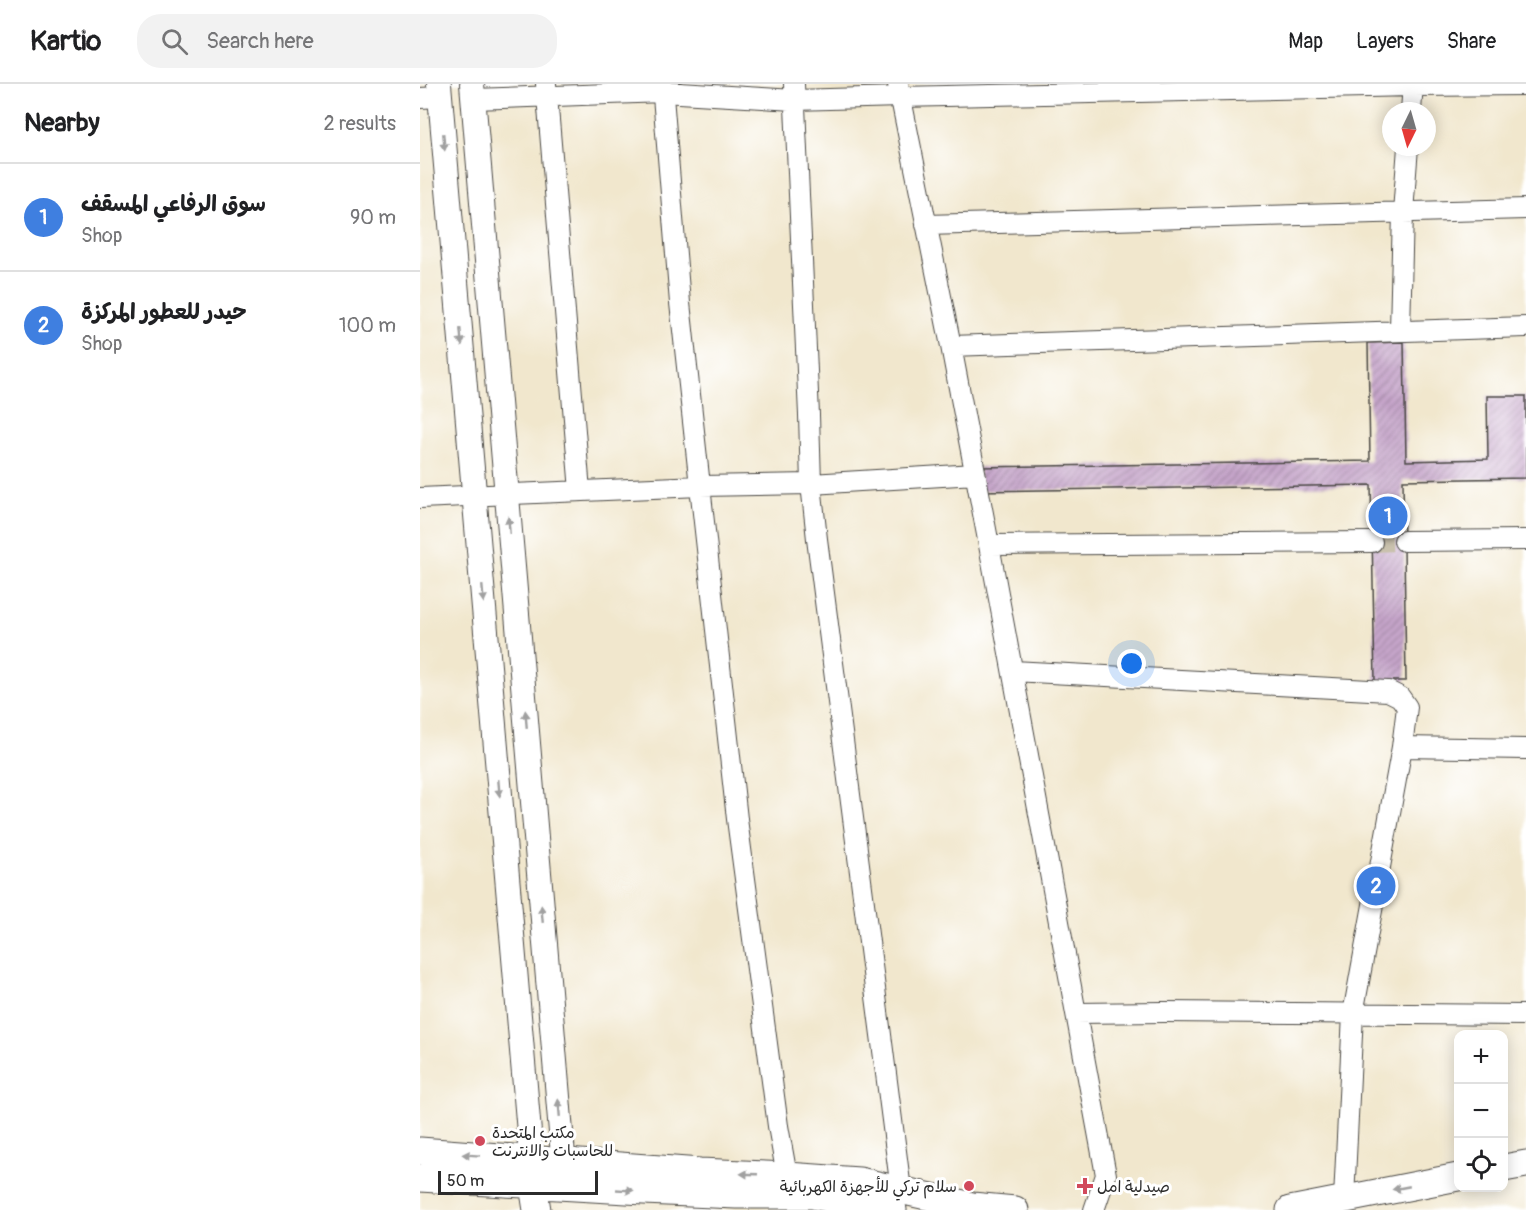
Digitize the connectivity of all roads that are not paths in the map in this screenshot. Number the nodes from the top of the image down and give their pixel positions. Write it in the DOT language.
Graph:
graph roads {
  1 [pos="1413,85"];
  2 [pos="1526,85"];
  3 [pos="663,88"];
  4 [pos="547,90"];
  5 [pos="899,90"];
  6 [pos="473,92"];
  7 [pos="794,92"];
  8 [pos="433,93"];
  9 [pos="1412,102"];
  10 [pos="1407,156"];
  11 [pos="1526,209"];
  12 [pos="1403,212"];
  13 [pos="926,225"];
  14 [pos="1526,327"];
  15 [pos="1400,330"];
  16 [pos="951,346"];
  17 [pos="975,474"];
  18 [pos="811,484"];
  19 [pos="700,486"];
  20 [pos="580,491"];
  21 [pos="507,494"];
  22 [pos="474,496"];
  23 [pos="420,498"];
  24 [pos="1526,540"];
  25 [pos="1404,541"];
  26 [pos="1372,542"];
  27 [pos="989,545"];
  28 [pos="1013,671"];
  29 [pos="1402,747"];
  30 [pos="1526,749"];
  31 [pos="1076,1013"];
  32 [pos="1353,1014"];
  33 [pos="1526,1015"];
  34 [pos="420,1151"];
  35 [pos="1526,1164"];
  36 [pos="1508,1167"];
  37 [pos="787,1176"];
  38 [pos="420,1178"];
  39 [pos="1454,1178"];
  40 [pos="534,1185"];
  41 [pos="566,1186"];
  42 [pos="1344,1199"];
  43 [pos="897,1200"];
  44 [pos="1015,1210"];
  45 [pos="1094,1210"];
  46 [pos="1290,1210"];
  1 -- 2 [label="street"];
  1 -- 5 [label="street"];
  1 -- 9 [label="street"];
  3 -- 4 [label="street"];
  3 -- 7 [label="street"];
  3 -- 19 [label="street"];
  4 -- 6 [label="street"];
  4 -- 20 [label="street"];
  5 -- 7 [label="street"];
  5 -- 13 [label="street"];
  6 -- 21 [label="street"];
  7 -- 18 [label="street"];
  8 -- 22 [label="street, one-way"];
  10 -- 12 [label="street"];
  11 -- 12 [label="street"];
  12 -- 13 [label="street"];
  12 -- 15 [label="street"];
  13 -- 16 [label="street"];
  14 -- 15 [label="street"];
  15 -- 16 [label="street"];
  16 -- 17 [label="street"];
  17 -- 18 [label="street"];
  17 -- 27 [label="street"];
  18 -- 19 [label="street"];
  18 -- 43 [label="street"];
  19 -- 20 [label="street"];
  19 -- 37 [label="street"];
  20 -- 21 [label="street"];
  21 -- 22 [label="street"];
  41 -- 21 [label="street, one-way"];
  22 -- 23 [label="street"];
  22 -- 40 [label="street, one-way"];
  24 -- 25 [label="street"];
  26 -- 27 [label="street"];
  27 -- 28 [label="street"];
  28 -- 29 [label="street"];
  28 -- 31 [label="street"];
  29 -- 30 [label="street"];
  29 -- 32 [label="street"];
  31 -- 32 [label="street"];
  31 -- 45 [label="street"];
  32 -- 33 [label="street"];
  32 -- 42 [label="street"];
  40 -- 34 [label="main road, one-way"];
  35 -- 36 [label="main road"];
  37 -- 41 [label="main road, one-way"];
  37 -- 43 [label="main road"];
  38 -- 40 [label="main road"];
  39 -- 42 [label="main road, one-way"];
  40 -- 41 [label="main road"];
  41 -- 43 [label="main road, one-way"];
  42 -- 46 [label="main road"];
  43 -- 44 [label="main road"];
}
